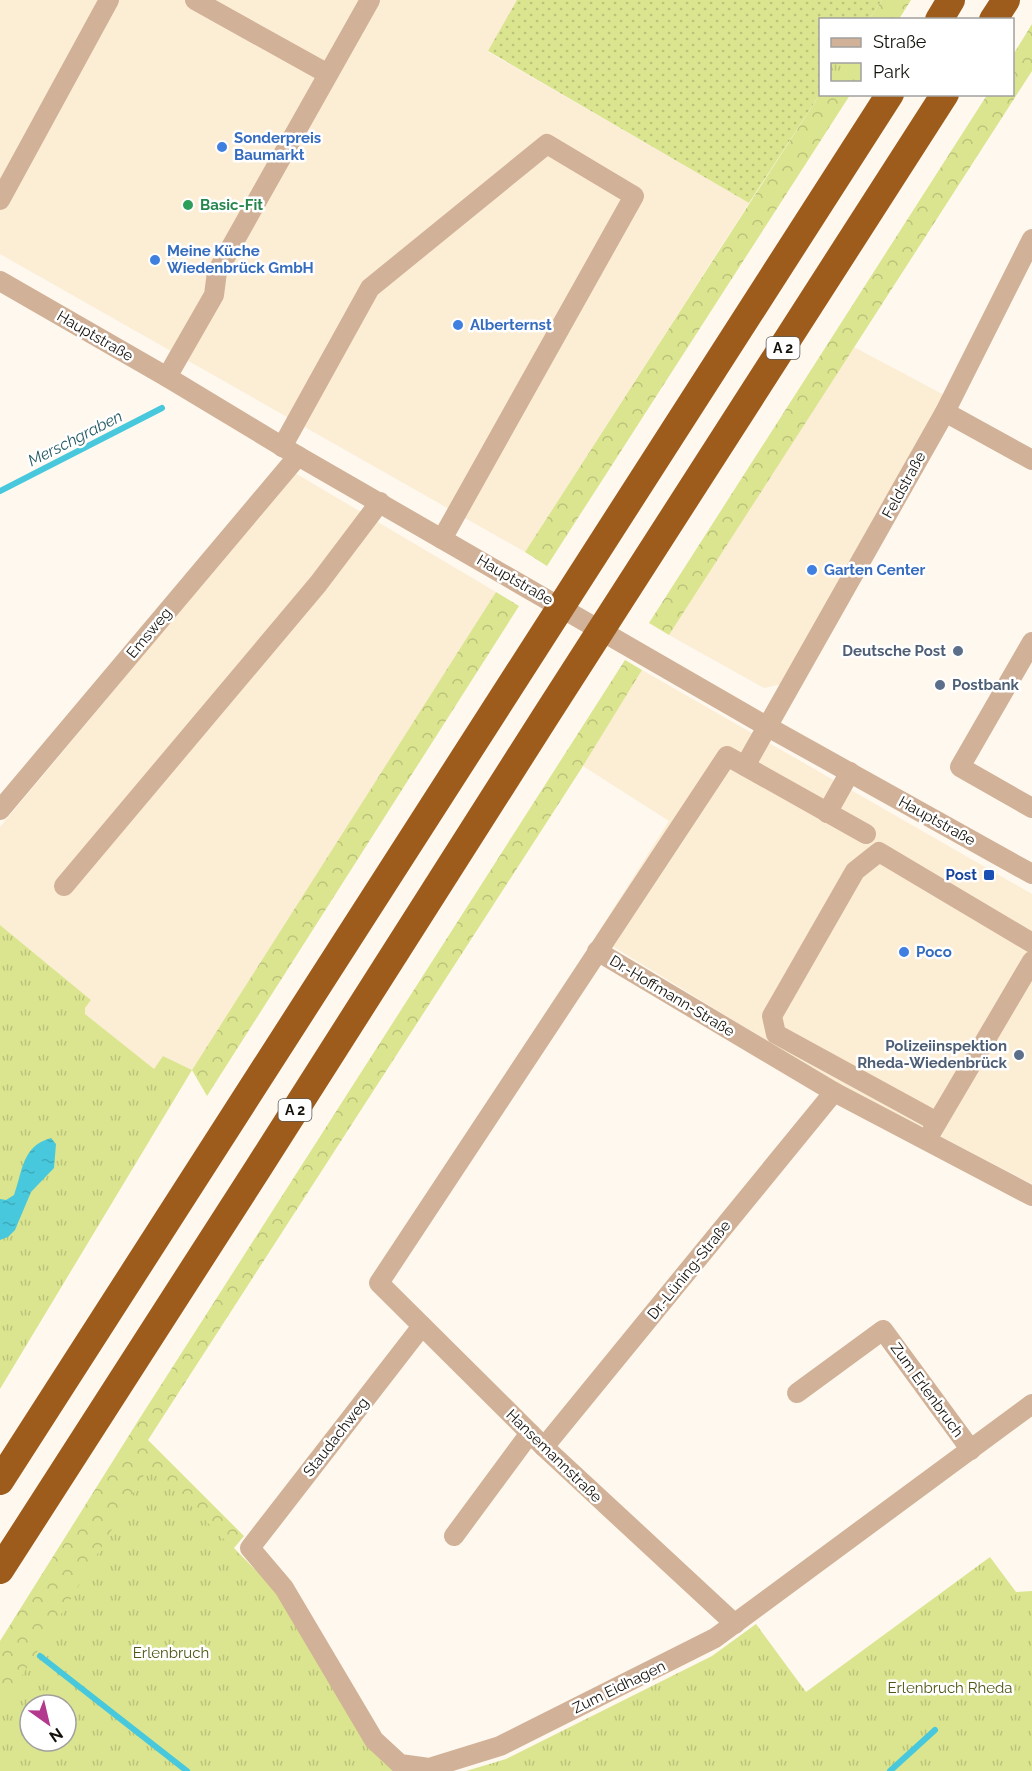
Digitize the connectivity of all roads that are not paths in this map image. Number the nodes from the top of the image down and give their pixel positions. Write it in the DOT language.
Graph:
graph roads {
  1 [pos="110,0"];
  2 [pos="195,0"];
  3 [pos="370,0"];
  4 [pos="951,0"];
  5 [pos="1006,0"];
  6 [pos="940,18"];
  7 [pos="994,18"];
  8 [pos="328,74"];
  9 [pos="889,96"];
  10 [pos="944,96"];
  11 [pos="0,200"];
  12 [pos="1032,239"];
  13 [pos="0,281"];
  14 [pos="167,377"];
  15 [pos="945,412"];
  16 [pos="290,451"];
  17 [pos="1032,460"];
  18 [pos="380,502"];
  19 [pos="442,539"];
  20 [pos="1032,642"];
  21 [pos="768,727"];
  22 [pos="745,766"];
  23 [pos="850,772"];
  24 [pos="1032,808"];
  25 [pos="0,810"];
  26 [pos="827,813"];
  27 [pos="866,834"];
  28 [pos="1032,874"];
  29 [pos="64,886"];
  30 [pos="1032,943"];
  31 [pos="597,951"];
  32 [pos="1032,961"];
  33 [pos="776,1034"];
  34 [pos="764,1051"];
  35 [pos="834,1092"];
  36 [pos="938,1122"];
  37 [pos="927,1142"];
  38 [pos="1032,1196"];
  39 [pos="379,1283"];
  40 [pos="422,1326"];
  41 [pos="797,1393"];
  42 [pos="1032,1404"];
  43 [pos="530,1433"];
  44 [pos="544,1447"];
  45 [pos="971,1450"];
  46 [pos="0,1481"];
  47 [pos="454,1536"];
  48 [pos="250,1548"];
  49 [pos="0,1570"];
  50 [pos="735,1623"];
  1 -- 11 [label="street"];
  2 -- 8 [label="street"];
  3 -- 8 [label="street"];
  4 -- 6 [label="highway"];
  5 -- 7 [label="highway"];
  8 -- 14 [label="street"];
  9 -- 46 [label="highway"];
  10 -- 49 [label="highway, A 2"];
  12 -- 15 [label="street, Feldstraße"];
  13 -- 14 [label="street, Hauptstraße"];
  14 -- 16 [label="street, Hauptstraße"];
  15 -- 17 [label="street"];
  15 -- 21 [label="street, Feldstraße"];
  16 -- 18 [label="street, Hauptstraße"];
  16 -- 19 [label="street, Emsweg"];
  16 -- 25 [label="street, Emsweg"];
  18 -- 19 [label="street, Hauptstraße"];
  18 -- 29 [label="street"];
  19 -- 21 [label="street, Hauptstraße"];
  20 -- 24 [label="street"];
  21 -- 22 [label="street, Feldstraße"];
  21 -- 23 [label="street, Hauptstraße"];
  22 -- 26 [label="street"];
  22 -- 31 [label="street"];
  23 -- 26 [label="street"];
  23 -- 28 [label="street, Hauptstraße"];
  26 -- 27 [label="street"];
  30 -- 33 [label="street"];
  31 -- 34 [label="street, Dr.-Hoffmann-Straße"];
  31 -- 39 [label="street, Dr.-Hoffmann-Straße"];
  32 -- 36 [label="street"];
  33 -- 34 [label="street"];
  33 -- 36 [label="street"];
  34 -- 35 [label="street, Dr.-Hoffmann-Straße"];
  35 -- 37 [label="street, Dr.-Hoffmann-Straße"];
  35 -- 44 [label="street, Dr.-Lüning-Straße"];
  36 -- 37 [label="street"];
  37 -- 38 [label="street, Dr.-Hoffmann-Straße"];
  39 -- 40 [label="street, Hansemannstraße"];
  40 -- 43 [label="street, Hansemannstraße"];
  40 -- 48 [label="street, Staudachweg"];
  41 -- 45 [label="street, Zum Erlenbruch"];
  42 -- 45 [label="street, Zum Eidhagen"];
  43 -- 44 [label="street, Hansemannstraße"];
  43 -- 47 [label="street"];
  44 -- 50 [label="street, Hansemannstraße"];
  45 -- 50 [label="street, Zum Eidhagen"];
  48 -- 50 [label="street, Zum Eidhagen"];
}
